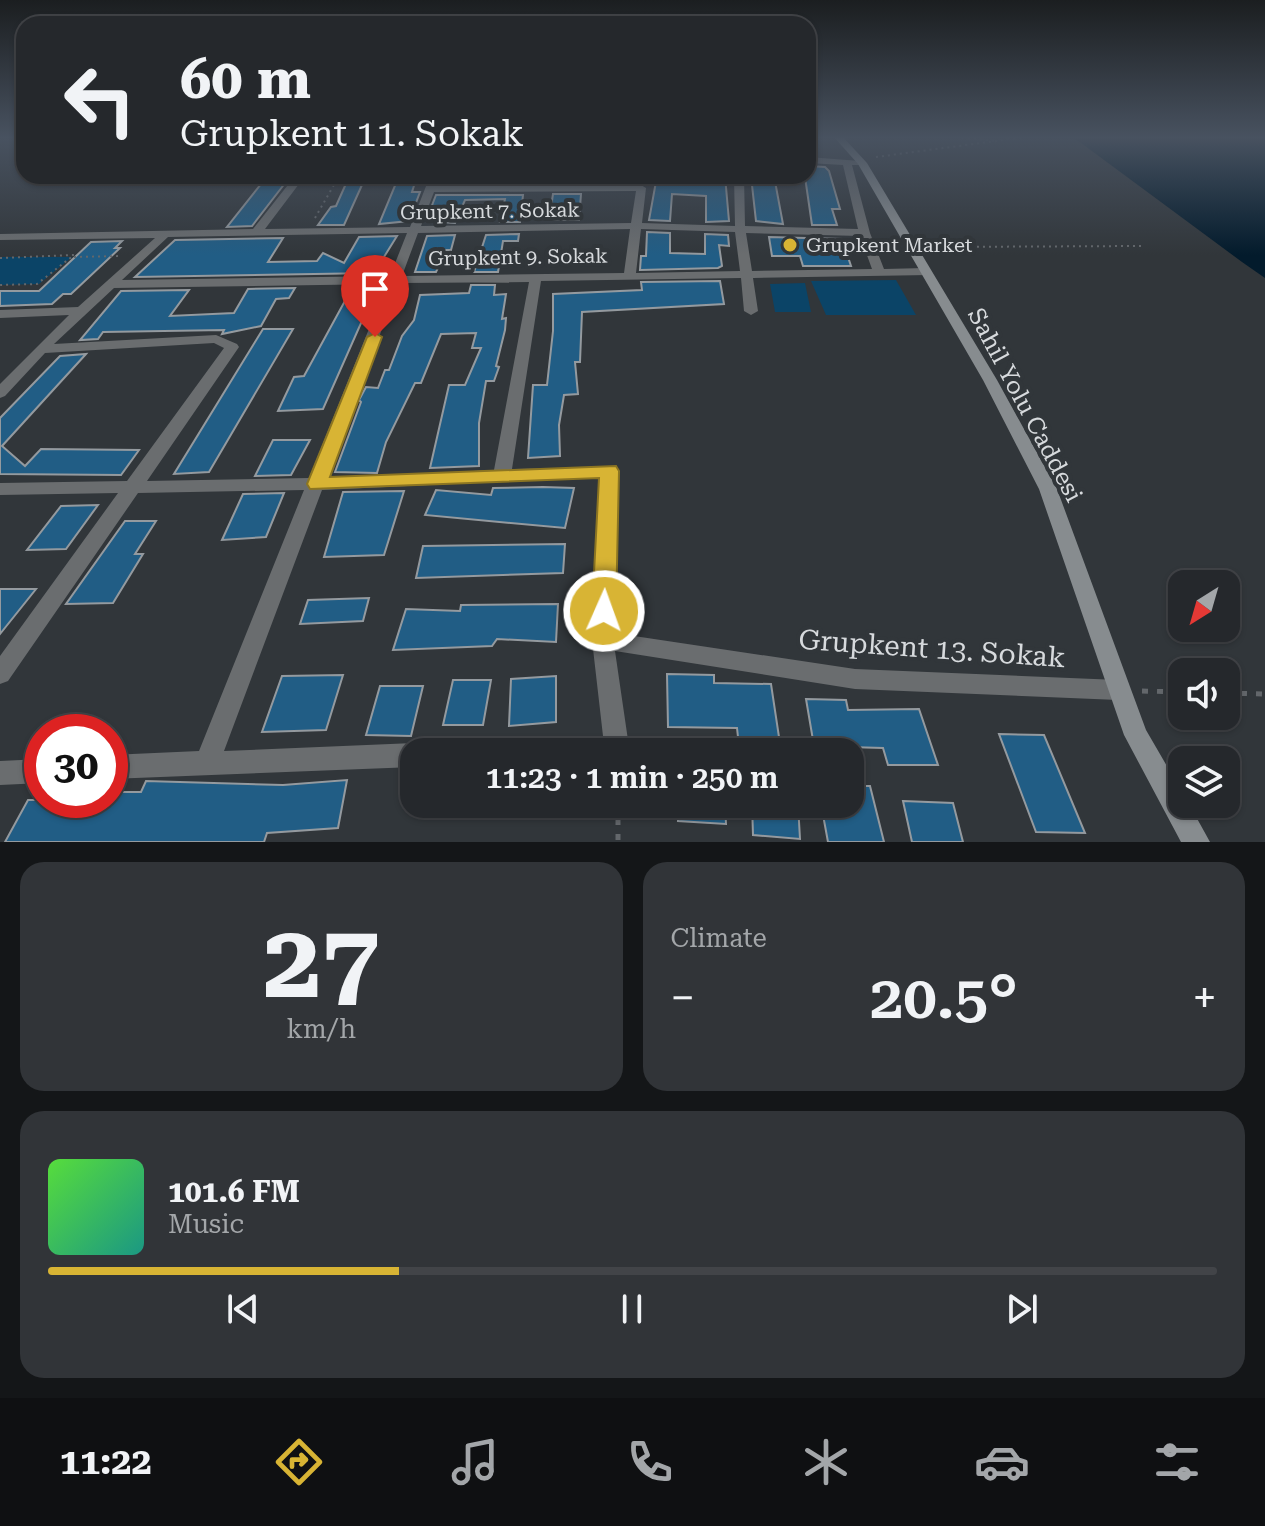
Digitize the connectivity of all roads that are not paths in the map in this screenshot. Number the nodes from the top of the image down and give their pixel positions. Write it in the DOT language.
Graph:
graph roads {
  1 [pos="858,176"];
  2 [pos="865,176"];
  3 [pos="294,184"];
  4 [pos="433,184"];
  5 [pos="475,184"];
  6 [pos="739,184"];
  7 [pos="636,226"];
  8 [pos="740,228"];
  9 [pos="416,231"];
  10 [pos="256,233"];
  11 [pos="864,233"];
  12 [pos="165,234"];
  13 [pos="0,237"];
  14 [pos="879,272"];
  15 [pos="925,272"];
  16 [pos="630,276"];
  17 [pos="746,276"];
  18 [pos="536,277"];
  19 [pos="397,279"];
  20 [pos="111,284"];
  21 [pos="82,311"];
  22 [pos="751,311"];
  23 [pos="0,314"];
  24 [pos="41,349"];
  25 [pos="0,393"];
  26 [pos="502,476"];
  27 [pos="317,484"];
  28 [pos="135,487"];
  29 [pos="0,489"];
  30 [pos="603,640"];
  31 [pos="0,674"];
  32 [pos="1118,690"];
  33 [pos="616,738"];
  34 [pos="400,756"];
  35 [pos="207,763"];
  36 [pos="128,766"];
  37 [pos="24,772"];
  38 [pos="0,773"];
  39 [pos="1196,842"];
  1 -- 11 [label="street"];
  2 -- 15 [label="street, Sahil Yolu Caddesi"];
  3 -- 10 [label="street"];
  4 -- 9 [label="street"];
  5 -- 7 [label="street"];
  6 -- 8 [label="street"];
  7 -- 8 [label="street, Grupkent 7. Sokak"];
  7 -- 9 [label="street, Grupkent 7. Sokak"];
  7 -- 16 [label="street"];
  8 -- 11 [label="street, Grupkent 7. Sokak"];
  8 -- 17 [label="street"];
  9 -- 10 [label="street, Grupkent 7. Sokak"];
  9 -- 19 [label="street"];
  10 -- 12 [label="street, Grupkent 7. Sokak"];
  11 -- 14 [label="street"];
  12 -- 13 [label="street, Grupkent 7. Sokak"];
  12 -- 20 [label="street"];
  14 -- 15 [label="street, Grupkent 9. Sokak"];
  14 -- 17 [label="street, Grupkent 9. Sokak"];
  15 -- 32 [label="street, Sahil Yolu Caddesi"];
  16 -- 17 [label="street, Grupkent 9. Sokak"];
  16 -- 18 [label="street, Grupkent 9. Sokak"];
  17 -- 22 [label="street"];
  18 -- 19 [label="street, Grupkent 9. Sokak"];
  18 -- 26 [label="street"];
  19 -- 20 [label="street, Grupkent 9. Sokak"];
  19 -- 27 [label="street"];
  20 -- 21 [label="street"];
  21 -- 23 [label="street"];
  21 -- 24 [label="street"];
  24 -- 25 [label="street"];
  24 -- 28 [label="street"];
  26 -- 27 [label="street"];
  26 -- 30 [label="street"];
  27 -- 28 [label="street"];
  27 -- 35 [label="street"];
  28 -- 29 [label="street"];
  28 -- 31 [label="street"];
  30 -- 32 [label="street, Grupkent 13. Sokak"];
  30 -- 33 [label="street"];
  32 -- 39 [label="street, Sahil Yolu Caddesi"];
  34 -- 35 [label="street"];
  35 -- 36 [label="street"];
  37 -- 38 [label="street"];
}
